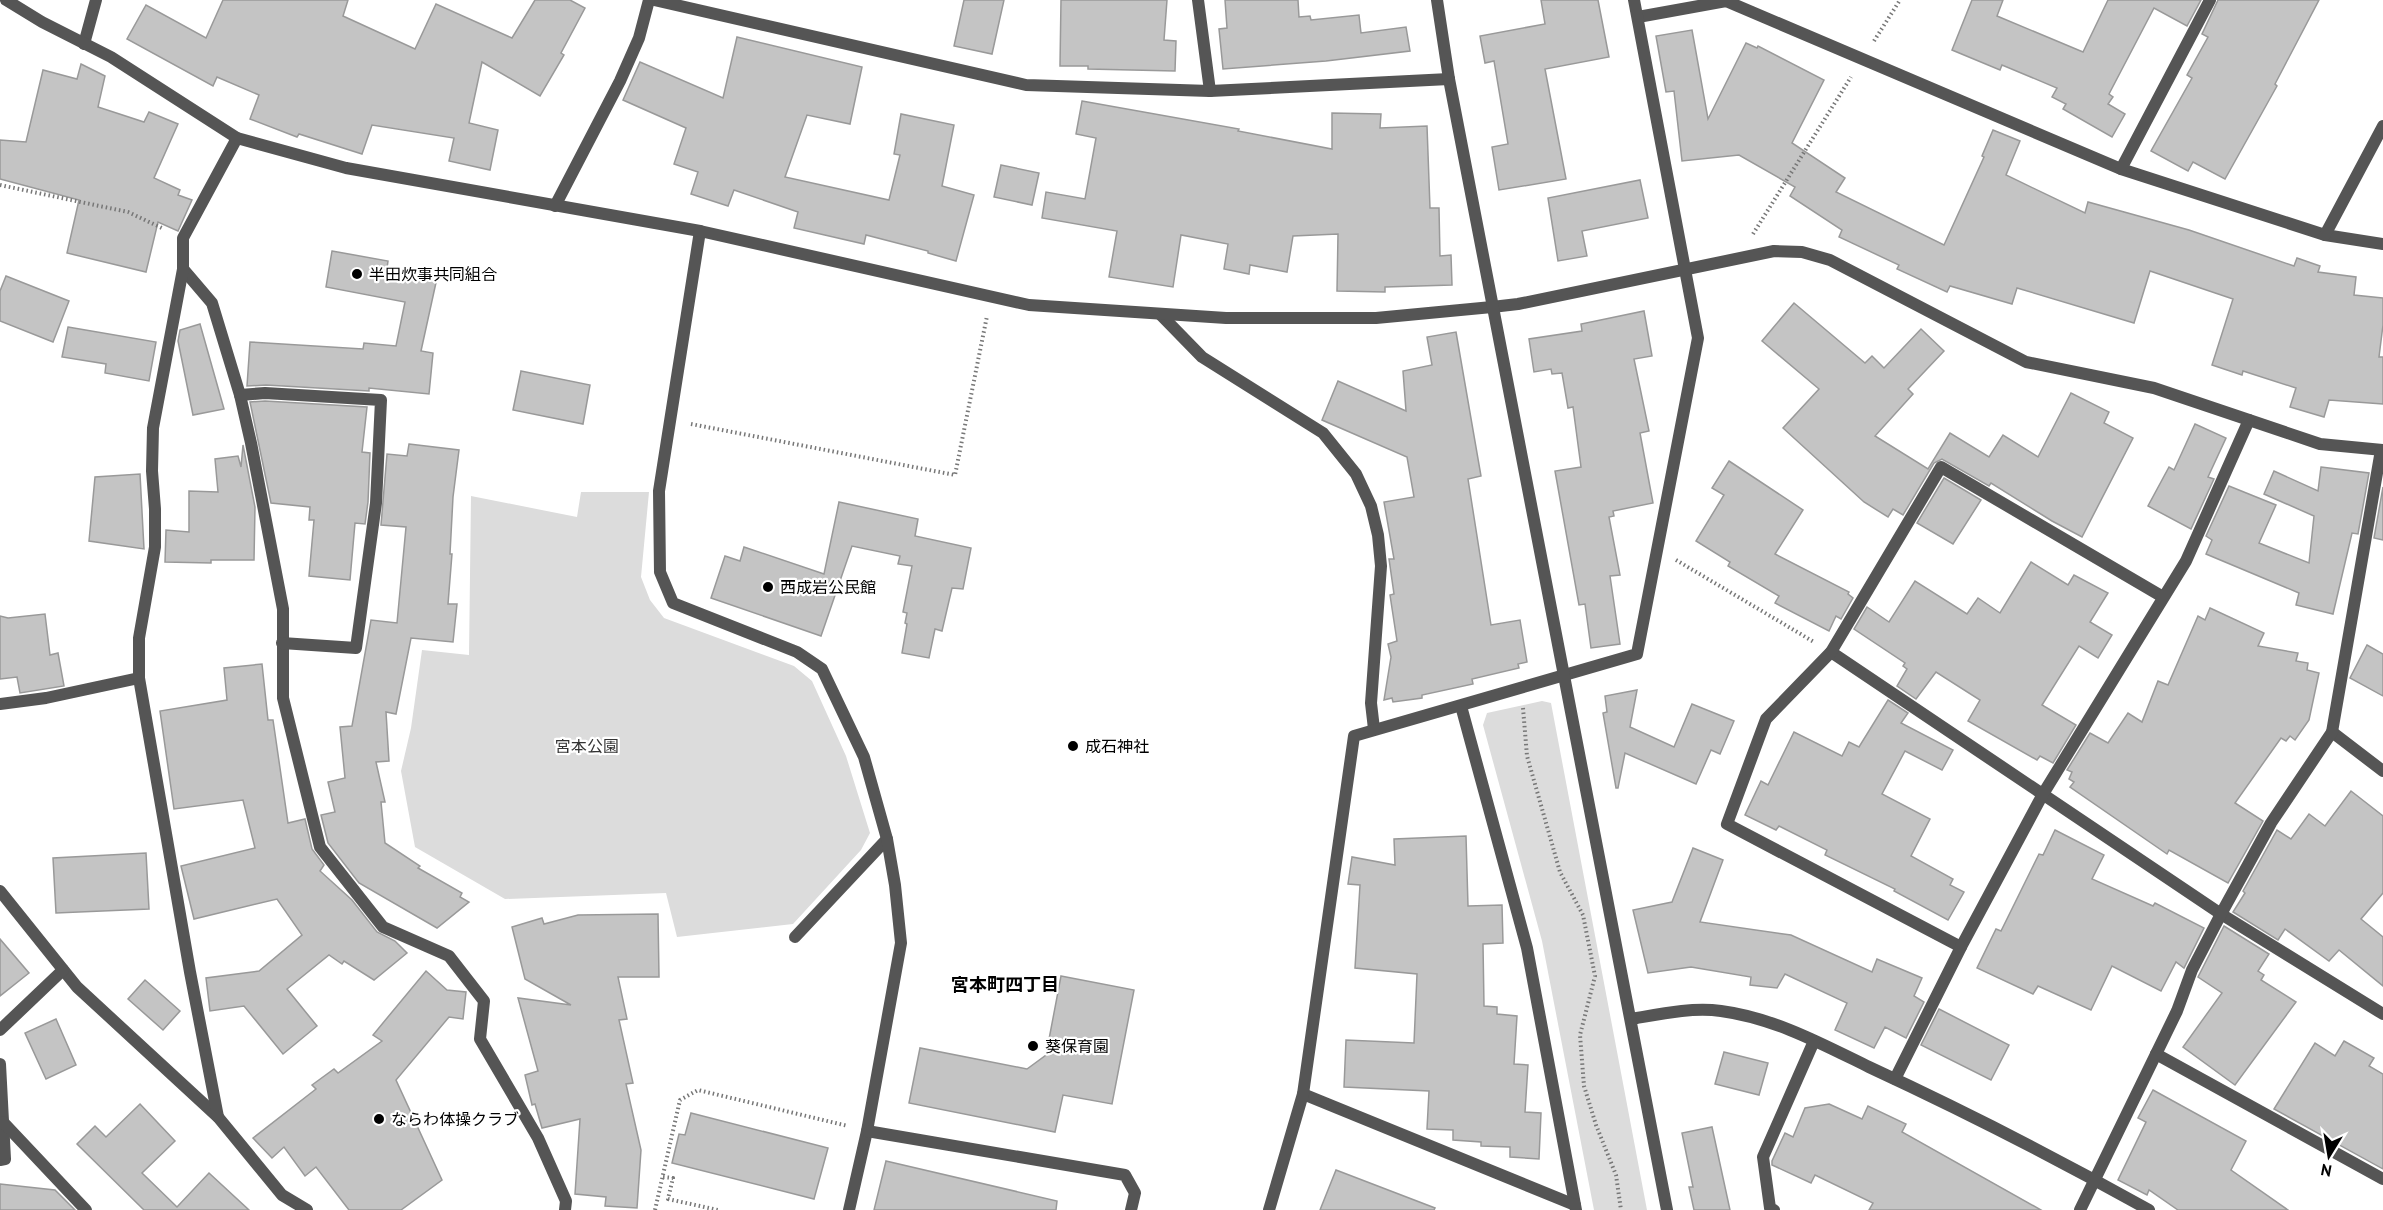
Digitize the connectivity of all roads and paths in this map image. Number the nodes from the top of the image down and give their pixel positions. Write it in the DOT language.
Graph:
graph roads {
  1 [pos="6,0"];
  2 [pos="96,0"];
  3 [pos="649,0"];
  4 [pos="654,0"];
  5 [pos="1198,0"];
  6 [pos="1437,0"];
  7 [pos="1634,0"];
  8 [pos="1900,0"];
  9 [pos="2210,0"];
  10 [pos="1638,17"];
  11 [pos="84,44"];
  12 [pos="1863,59"];
  13 [pos="1449,79"];
  14 [pos="1210,92"];
  15 [pos="2383,126"];
  16 [pos="237,138"];
  17 [pos="2121,169"];
  18 [pos="0,185"];
  19 [pos="555,206"];
  20 [pos="700,231"];
  21 [pos="1752,236"];
  22 [pos="2325,236"];
  23 [pos="183,238"];
  24 [pos="2383,244"];
  25 [pos="1685,268"];
  26 [pos="183,270"];
  27 [pos="991,298"];
  28 [pos="1492,307"];
  29 [pos="1161,315"];
  30 [pos="240,395"];
  31 [pos="670,420"];
  32 [pos="2249,420"];
  33 [pos="2382,450"];
  34 [pos="1667,555"];
  35 [pos="2163,597"];
  36 [pos="282,643"];
  37 [pos="1831,652"];
  38 [pos="1564,676"];
  39 [pos="139,678"];
  40 [pos="1521,689"];
  41 [pos="0,704"];
  42 [pos="1461,706"];
  43 [pos="1374,729"];
  44 [pos="2332,732"];
  45 [pos="2383,771"];
  46 [pos="2043,794"];
  47 [pos="887,839"];
  48 [pos="0,891"];
  49 [pos="2221,914"];
  50 [pos="795,937"];
  51 [pos="1961,947"];
  52 [pos="63,970"];
  53 [pos="2383,1014"];
  54 [pos="1631,1019"];
  55 [pos="0,1030"];
  56 [pos="1814,1041"];
  57 [pos="2156,1054"];
  58 [pos="0,1064"];
  59 [pos="1895,1079"];
  60 [pos="1303,1094"];
  61 [pos="218,1117"];
  62 [pos="3,1122"];
  63 [pos="867,1131"];
  64 [pos="0,1160"];
  65 [pos="663,1177"];
  66 [pos="2383,1179"];
  67 [pos="2095,1180"];
  68 [pos="1576,1208"];
  69 [pos="86,1210"];
  70 [pos="307,1210"];
  71 [pos="565,1210"];
  72 [pos="655,1210"];
  73 [pos="718,1210"];
  74 [pos="849,1210"];
  75 [pos="1131,1210"];
  76 [pos="1269,1210"];
  77 [pos="1621,1210"];
  78 [pos="1667,1210"];
  79 [pos="1774,1210"];
  80 [pos="2080,1210"];
  81 [pos="2149,1210"];
  1 -- 11 [label="street"];
  2 -- 11 [label="street"];
  3 -- 19 [label="street"];
  4 -- 14 [label="street"];
  5 -- 14 [label="street"];
  6 -- 13 [label="street"];
  7 -- 10 [label="street"];
  8 -- 12 [label="path"];
  9 -- 17 [label="street"];
  10 -- 12 [label="street"];
  10 -- 25 [label="street"];
  11 -- 16 [label="street"];
  12 -- 17 [label="street"];
  12 -- 21 [label="path"];
  13 -- 14 [label="street"];
  13 -- 28 [label="street"];
  15 -- 22 [label="street"];
  16 -- 19 [label="street"];
  16 -- 23 [label="street"];
  17 -- 22 [label="street"];
  18 -- 23 [label="path"];
  19 -- 20 [label="street"];
  20 -- 27 [label="street"];
  20 -- 31 [label="street"];
  22 -- 24 [label="street"];
  23 -- 26 [label="street"];
  25 -- 28 [label="street"];
  25 -- 32 [label="street"];
  25 -- 38 [label="street"];
  26 -- 30 [label="street"];
  26 -- 39 [label="street"];
  27 -- 29 [label="street"];
  27 -- 31 [label="path"];
  28 -- 29 [label="street"];
  28 -- 38 [label="street"];
  29 -- 43 [label="street"];
  30 -- 36 [label="street"];
  30 -- 36 [label="street"];
  31 -- 47 [label="street"];
  32 -- 33 [label="street"];
  32 -- 35 [label="street"];
  33 -- 44 [label="street"];
  34 -- 37 [label="path"];
  35 -- 37 [label="street"];
  35 -- 46 [label="street"];
  36 -- 71 [label="street"];
  37 -- 46 [label="street"];
  37 -- 51 [label="street"];
  38 -- 40 [label="street"];
  38 -- 54 [label="street"];
  39 -- 41 [label="street"];
  39 -- 61 [label="street"];
  40 -- 42 [label="street"];
  40 -- 77 [label="path"];
  42 -- 43 [label="street"];
  42 -- 68 [label="street"];
  43 -- 60 [label="street"];
  44 -- 45 [label="street"];
  44 -- 49 [label="street"];
  46 -- 49 [label="street"];
  46 -- 51 [label="street"];
  47 -- 50 [label="street"];
  47 -- 63 [label="street"];
  48 -- 52 [label="street"];
  49 -- 53 [label="street"];
  49 -- 57 [label="street"];
  51 -- 59 [label="street"];
  52 -- 55 [label="street"];
  52 -- 61 [label="street"];
  54 -- 56 [label="street"];
  54 -- 78 [label="street"];
  56 -- 59 [label="street"];
  56 -- 79 [label="street"];
  57 -- 66 [label="street"];
  57 -- 67 [label="street"];
  58 -- 62 [label="street"];
  59 -- 67 [label="street"];
  60 -- 68 [label="street"];
  60 -- 76 [label="street"];
  61 -- 70 [label="street"];
  62 -- 64 [label="street"];
  62 -- 69 [label="street"];
  63 -- 65 [label="path"];
  63 -- 74 [label="street"];
  63 -- 75 [label="street"];
  65 -- 72 [label="path"];
  65 -- 73 [label="path"];
  67 -- 80 [label="street"];
  67 -- 81 [label="street"];
}
